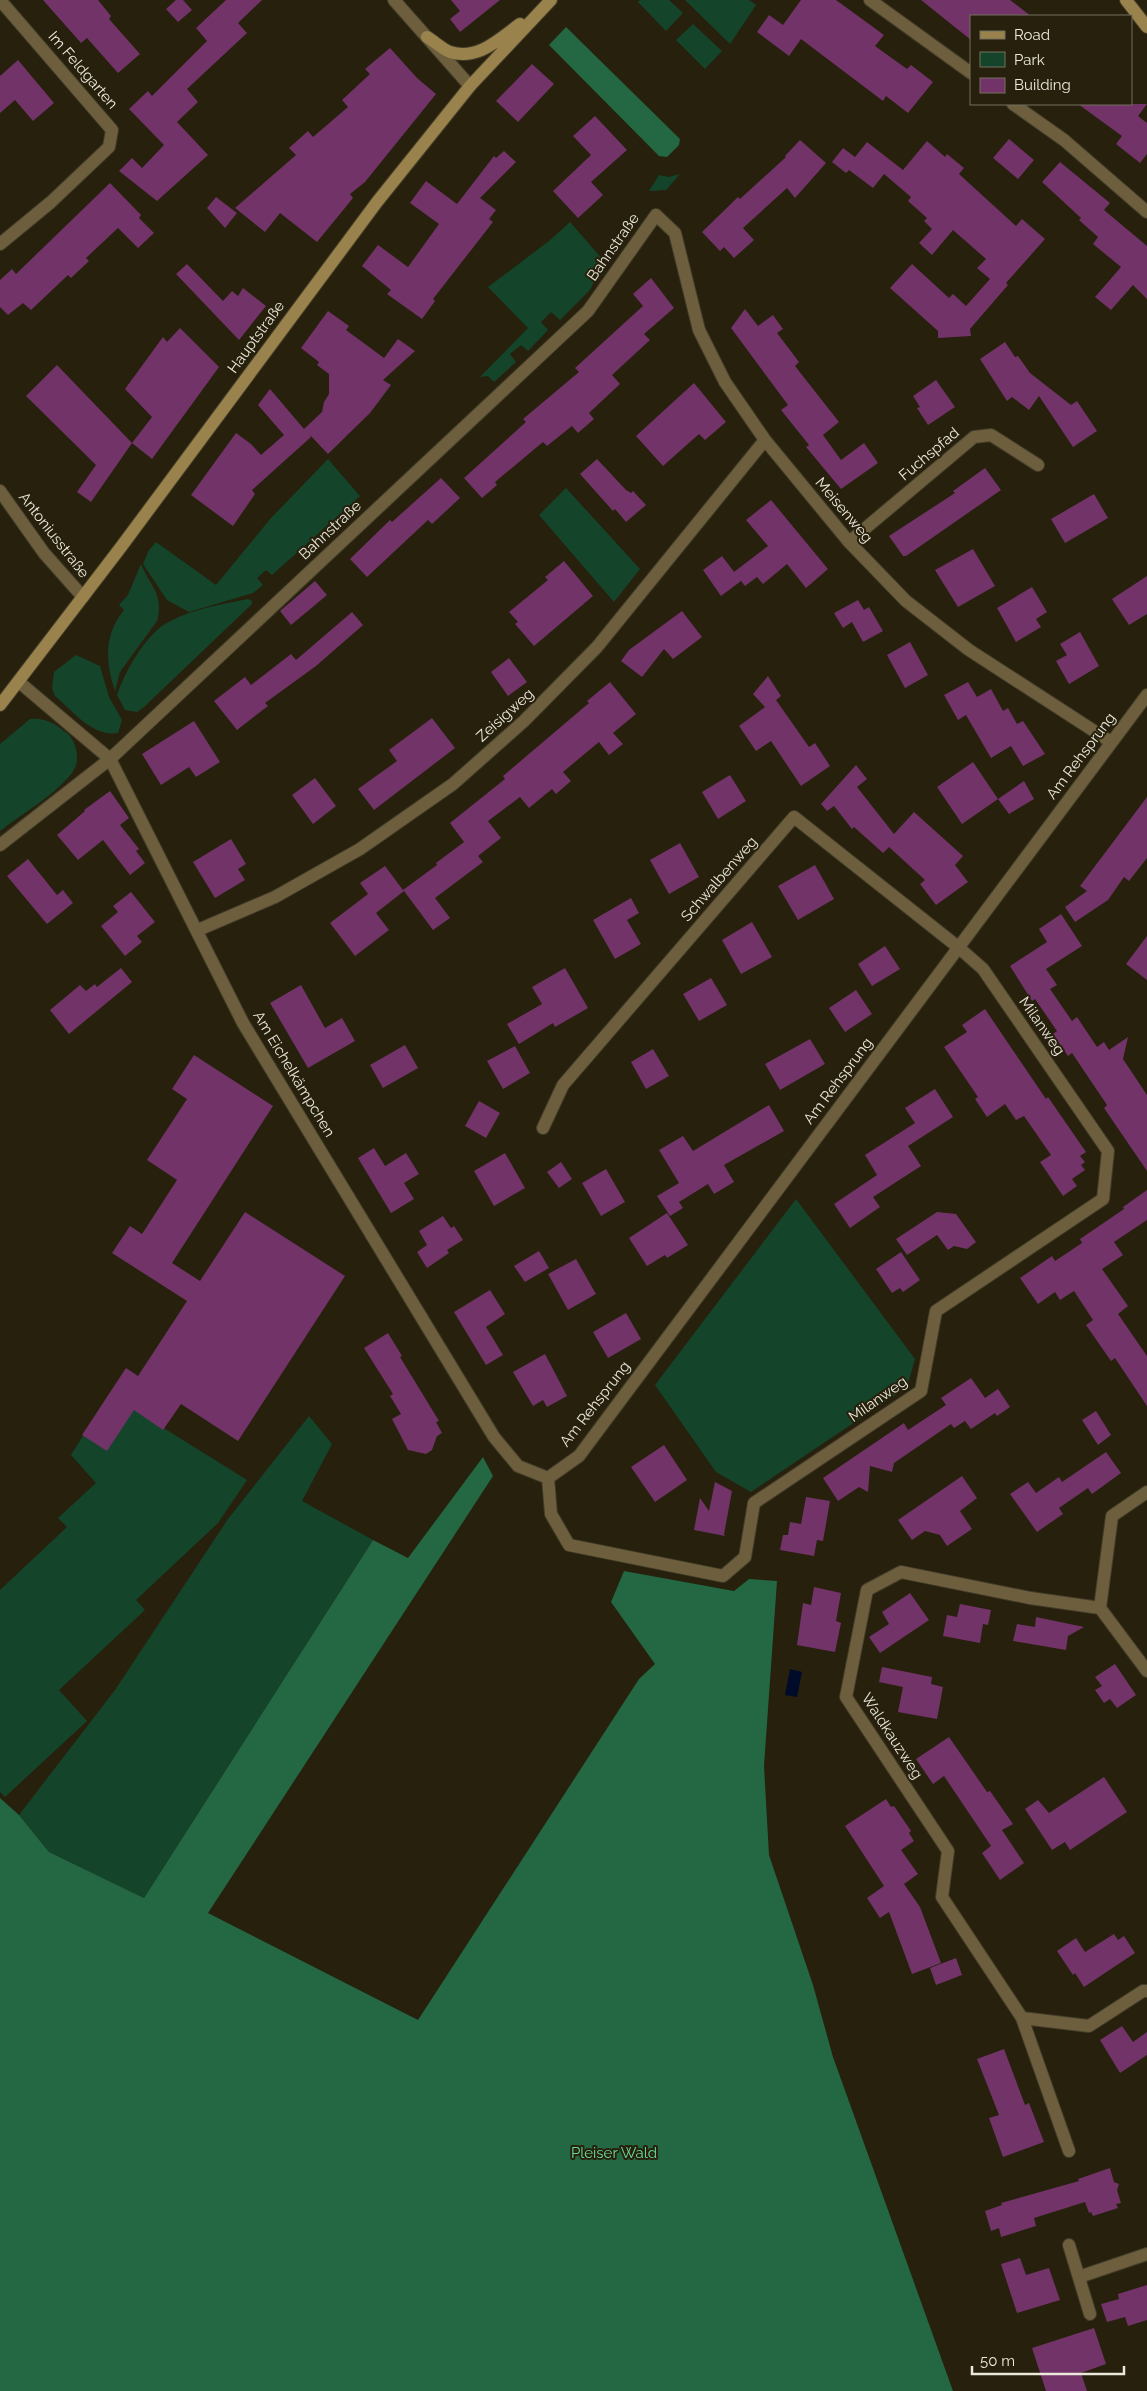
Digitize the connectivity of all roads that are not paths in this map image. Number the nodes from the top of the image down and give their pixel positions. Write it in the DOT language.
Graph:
graph roads {
  1 [pos="0,0"];
  2 [pos="394,0"];
  3 [pos="870,0"];
  4 [pos="1126,0"];
  5 [pos="548,3"];
  6 [pos="1147,28"];
  7 [pos="427,37"];
  8 [pos="970,72"];
  9 [pos="470,86"];
  10 [pos="1015,105"];
  11 [pos="1147,212"];
  12 [pos="656,215"];
  13 [pos="0,244"];
  14 [pos="764,440"];
  15 [pos="1038,465"];
  16 [pos="0,492"];
  17 [pos="849,542"];
  18 [pos="83,597"];
  19 [pos="19,682"];
  20 [pos="1147,694"];
  21 [pos="0,705"];
  22 [pos="1111,742"];
  23 [pos="110,758"];
  24 [pos="0,845"];
  25 [pos="198,930"];
  26 [pos="958,947"];
  27 [pos="543,1128"];
  28 [pos="548,1478"];
  29 [pos="1147,1492"];
  30 [pos="1100,1608"];
  31 [pos="1147,1671"];
  32 [pos="1147,1991"];
  33 [pos="1022,2018"];
  34 [pos="1070,2151"];
  35 [pos="1069,2245"];
  36 [pos="1147,2254"];
  37 [pos="1079,2277"];
  38 [pos="1090,2314"];
  1 -- 13 [label="street, Im Feldgarten"];
  2 -- 7 [label="street"];
  3 -- 8 [label="street"];
  4 -- 6 [label="main road"];
  5 -- 7 [label="main road"];
  5 -- 9 [label="main road, Hauptstraße"];
  7 -- 9 [label="street"];
  9 -- 18 [label="main road, Hauptstraße"];
  10 -- 11 [label="street"];
  12 -- 14 [label="street, Meisenweg"];
  12 -- 23 [label="street, Bahnstraße"];
  14 -- 17 [label="street, Meisenweg"];
  14 -- 25 [label="street, Zeisigweg"];
  15 -- 17 [label="street, Fuchspfad"];
  16 -- 18 [label="street, Antoniusstraße"];
  17 -- 22 [label="street, Meisenweg"];
  18 -- 19 [label="main road, Hauptstraße"];
  19 -- 21 [label="main road, Hauptstraße"];
  19 -- 23 [label="street, Am Eichelkämpchen"];
  20 -- 22 [label="street, Am Rehsprung"];
  22 -- 26 [label="street, Am Rehsprung"];
  23 -- 24 [label="street, Bahnstraße"];
  23 -- 25 [label="street, Am Eichelkämpchen"];
  25 -- 28 [label="street, Am Eichelkämpchen"];
  26 -- 27 [label="street, Schwalbenweg"];
  26 -- 28 [label="street, Am Rehsprung"];
  26 -- 28 [label="street, Milanweg"];
  29 -- 30 [label="street"];
  30 -- 31 [label="street"];
  30 -- 33 [label="street, Waldkauzweg"];
  32 -- 33 [label="street"];
  33 -- 34 [label="street, Waldkauzweg"];
  35 -- 37 [label="street"];
  36 -- 37 [label="street"];
  37 -- 38 [label="street"];
}
